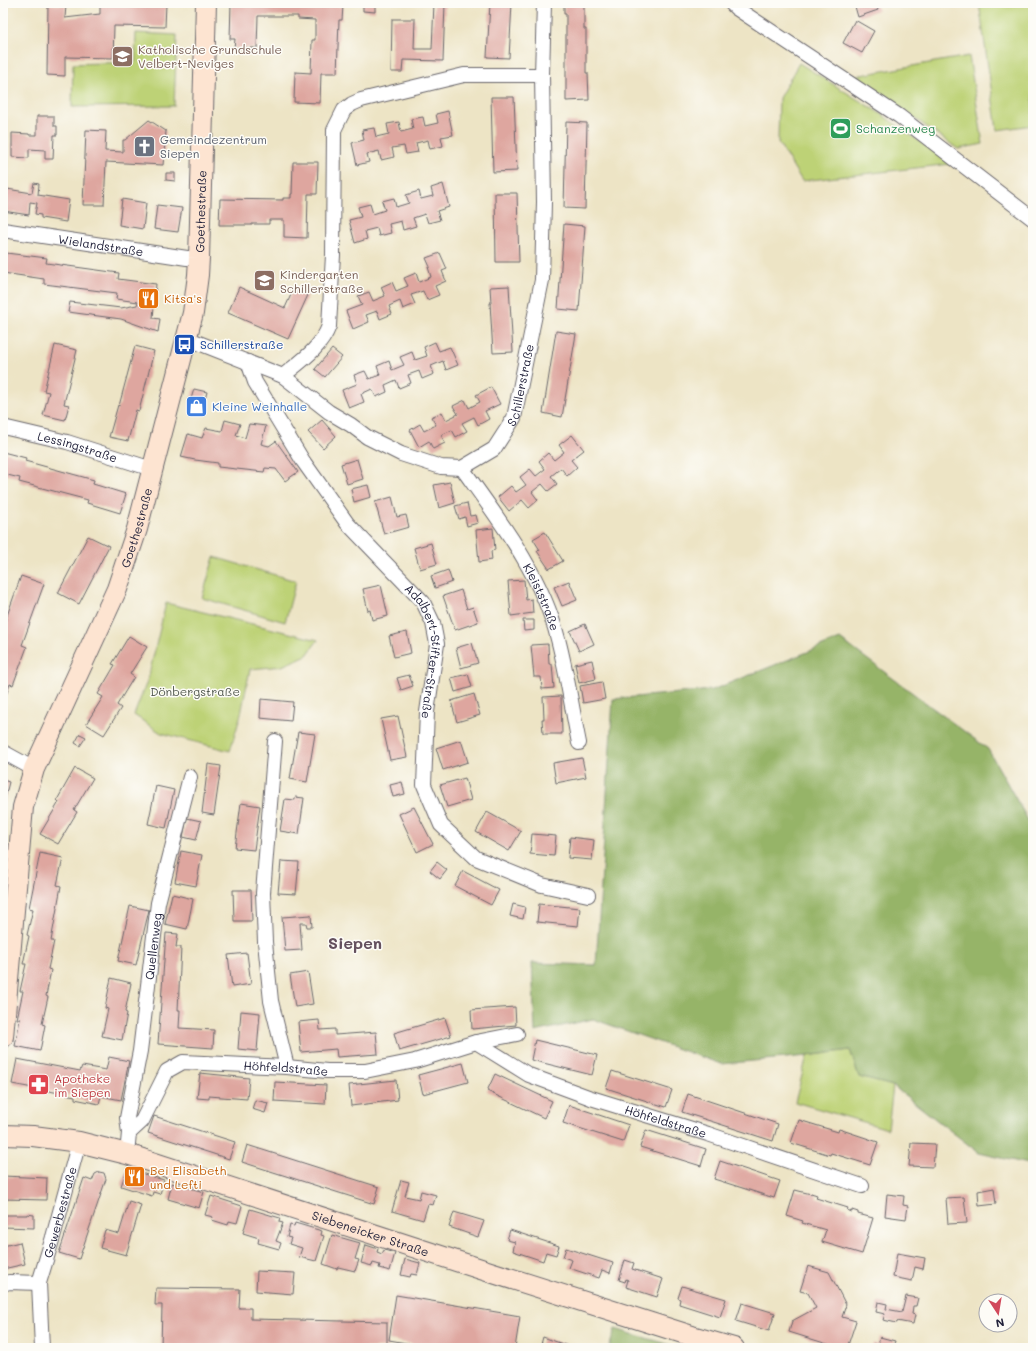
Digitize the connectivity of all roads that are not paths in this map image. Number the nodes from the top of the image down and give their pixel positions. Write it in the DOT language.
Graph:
graph roads {
  1 [pos="206,3"];
  2 [pos="544,3"];
  3 [pos="733,5"];
  4 [pos="542,75"];
  5 [pos="1033,219"];
  6 [pos="3,230"];
  7 [pos="199,258"];
  8 [pos="186,338"];
  9 [pos="248,362"];
  10 [pos="283,376"];
  11 [pos="3,427"];
  12 [pos="462,468"];
  13 [pos="152,469"];
  14 [pos="275,741"];
  15 [pos="579,743"];
  16 [pos="3,752"];
  17 [pos="34,768"];
  18 [pos="190,777"];
  19 [pos="588,895"];
  20 [pos="517,1034"];
  21 [pos="3,1037"];
  22 [pos="476,1042"];
  23 [pos="287,1067"];
  24 [pos="129,1133"];
  25 [pos="3,1135"];
  26 [pos="79,1142"];
  27 [pos="127,1154"];
  28 [pos="862,1186"];
  29 [pos="39,1283"];
  30 [pos="3,1284"];
  31 [pos="42,1348"];
  32 [pos="734,1348"];
  1 -- 7 [label="street, Goethestraße"];
  2 -- 4 [label="street, Schillerstraße"];
  3 -- 5 [label="street"];
  4 -- 10 [label="street"];
  4 -- 12 [label="street, Schillerstraße"];
  6 -- 7 [label="street, Wielandstraße"];
  7 -- 8 [label="street, Goethestraße"];
  8 -- 9 [label="street"];
  8 -- 13 [label="street, Goethestraße"];
  9 -- 10 [label="street"];
  9 -- 19 [label="street, Adalbert-Stifter-Straße"];
  10 -- 12 [label="street"];
  11 -- 13 [label="street, Lessingstraße"];
  12 -- 15 [label="street, Kleiststraße"];
  13 -- 17 [label="street, Goethestraße"];
  14 -- 23 [label="street"];
  16 -- 17 [label="street"];
  17 -- 21 [label="street, Goethestraße"];
  18 -- 24 [label="street, Quellenweg"];
  20 -- 22 [label="street, Höhfeldstraße"];
  22 -- 23 [label="street, Höhfeldstraße"];
  22 -- 28 [label="street, Höhfeldstraße"];
  23 -- 24 [label="street, Höhfeldstraße"];
  24 -- 27 [label="street"];
  25 -- 26 [label="street, Siebeneicker Straße"];
  26 -- 27 [label="street, Siebeneicker Straße"];
  26 -- 29 [label="street, Gewerbestraße"];
  27 -- 32 [label="street, Siebeneicker Straße"];
  29 -- 30 [label="street"];
  29 -- 31 [label="street, Gewerbestraße"];
}
